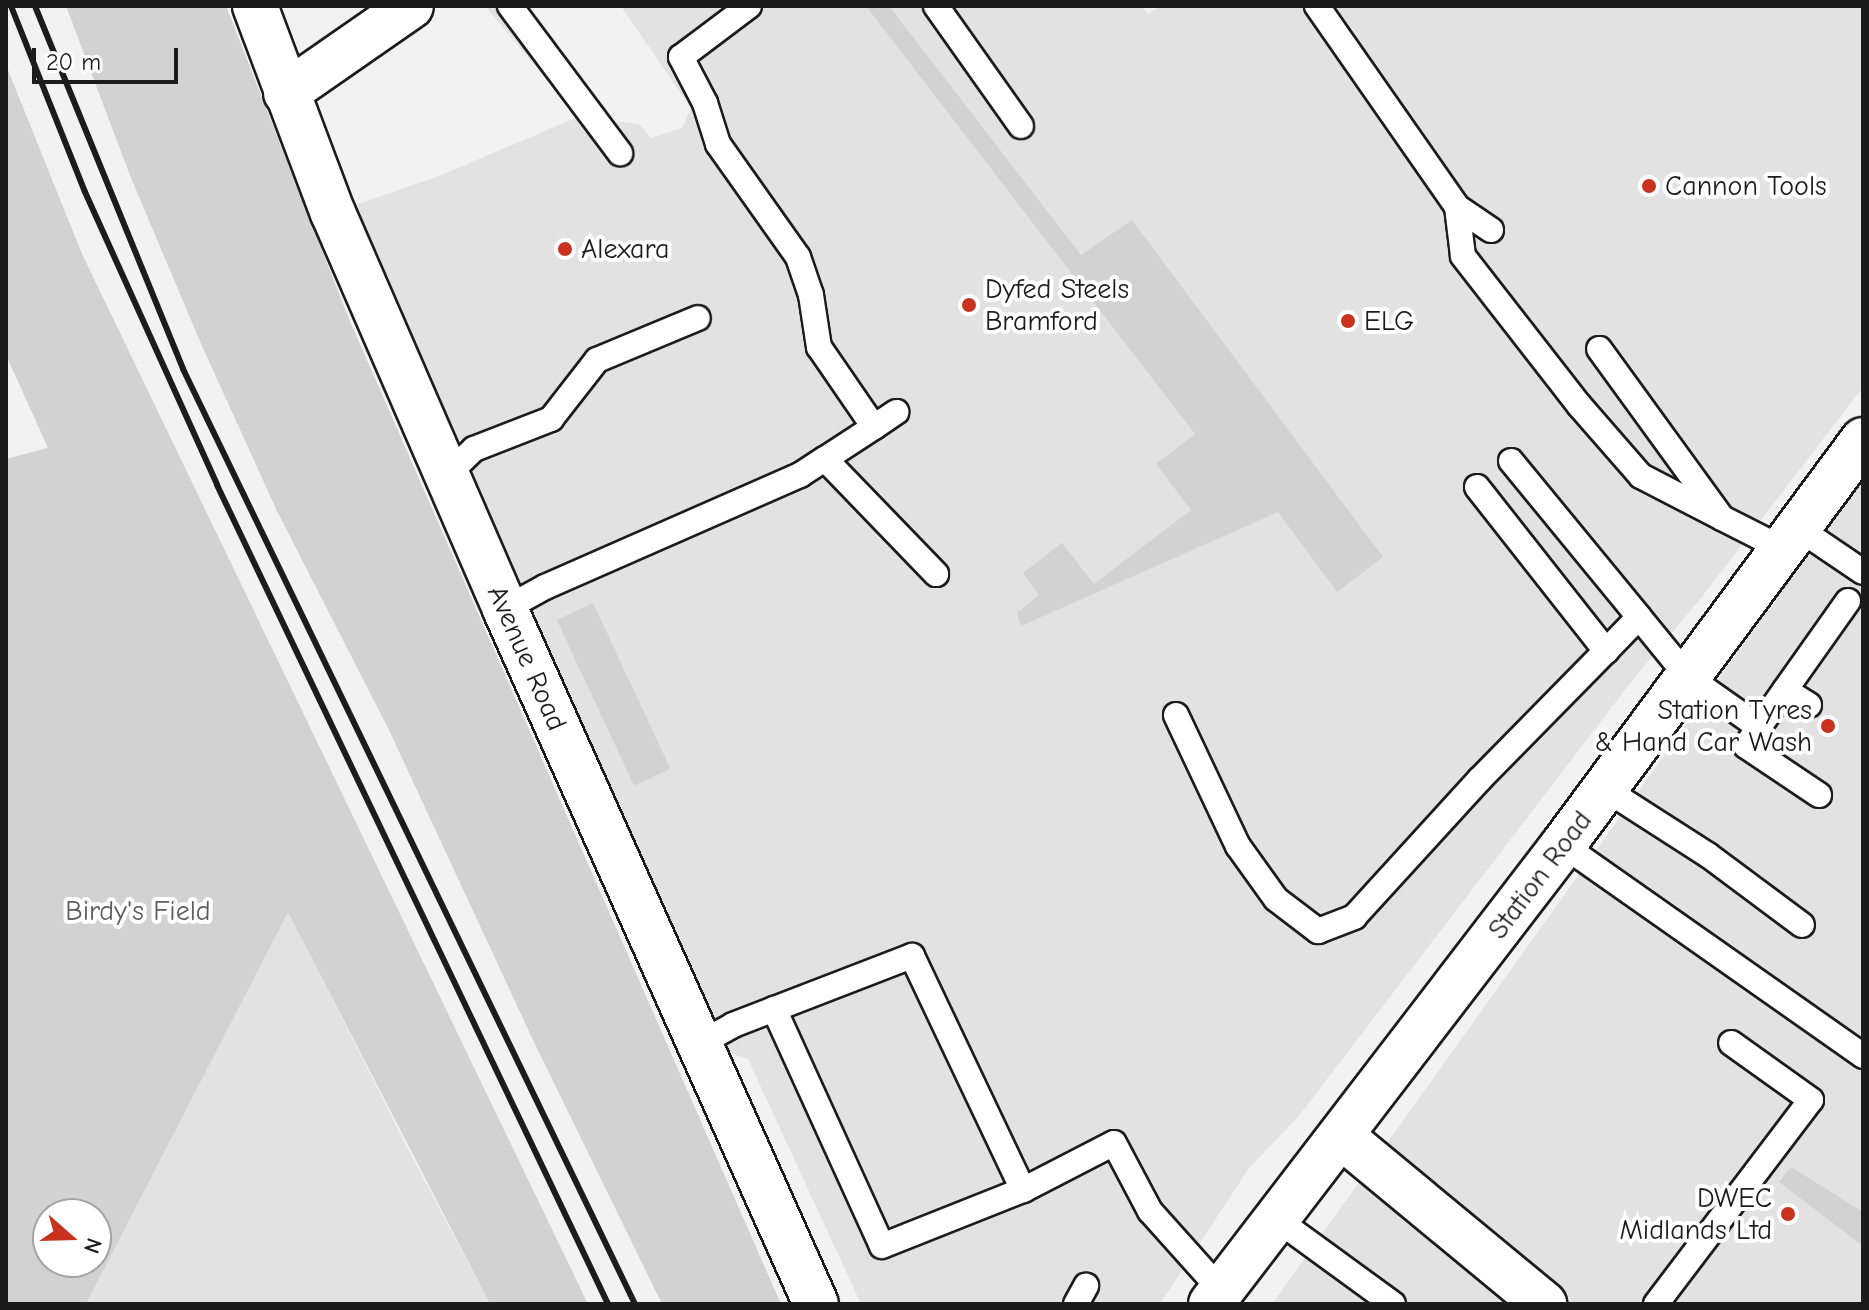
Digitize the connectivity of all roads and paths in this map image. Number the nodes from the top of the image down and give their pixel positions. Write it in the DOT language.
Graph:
graph roads {
  1 [pos="255,6"];
  2 [pos="411,6"];
  3 [pos="510,6"];
  4 [pos="749,6"];
  5 [pos="936,6"];
  6 [pos="1317,6"];
  7 [pos="286,93"];
  8 [pos="1021,126"];
  9 [pos="620,153"];
  10 [pos="1457,207"];
  11 [pos="1491,230"];
  12 [pos="698,318"];
  13 [pos="1599,349"];
  14 [pos="896,412"];
  15 [pos="874,427"];
  16 [pos="1863,440"];
  17 [pos="825,459"];
  18 [pos="1511,461"];
  19 [pos="446,476"];
  20 [pos="1477,487"];
  21 [pos="1722,518"];
  22 [pos="1790,538"];
  23 [pos="1863,572"];
  24 [pos="936,574"];
  25 [pos="1863,580"];
  26 [pos="1855,606"];
  27 [pos="505,609"];
  28 [pos="1639,617"];
  29 [pos="1606,651"];
  30 [pos="1688,677"];
  31 [pos="1785,690"];
  32 [pos="1809,705"];
  33 [pos="1176,715"];
  34 [pos="1759,727"];
  35 [pos="1605,789"];
  36 [pos="1819,795"];
  37 [pos="1563,845"];
  38 [pos="1802,925"];
  39 [pos="774,1009"];
  40 [pos="701,1043"];
  41 [pos="1731,1043"];
  42 [pos="1863,1056"];
  43 [pos="1341,1136"];
  44 [pos="1023,1190"];
  45 [pos="1275,1218"];
  46 [pos="1216,1297"];
  47 [pos="816,1304"];
  48 [pos="1393,1304"];
  49 [pos="1544,1304"];
  50 [pos="1656,1304"];
  1 -- 7 [label="street, Avenue Road"];
  2 -- 7 [label="street"];
  3 -- 9 [label="lane"];
  4 -- 15 [label="lane"];
  5 -- 8 [label="lane"];
  6 -- 10 [label="lane"];
  7 -- 19 [label="street, Avenue Road"];
  10 -- 11 [label="lane"];
  10 -- 21 [label="lane"];
  12 -- 19 [label="lane"];
  13 -- 21 [label="lane"];
  14 -- 15 [label="lane"];
  15 -- 17 [label="lane"];
  16 -- 22 [label="street, Station Road"];
  17 -- 24 [label="lane"];
  17 -- 27 [label="lane"];
  18 -- 28 [label="lane"];
  19 -- 27 [label="street, Avenue Road"];
  20 -- 29 [label="lane"];
  21 -- 22 [label="lane"];
  22 -- 23 [label="lane"];
  22 -- 30 [label="street, Station Road"];
  25 -- 26 [label="lane"];
  26 -- 31 [label="lane"];
  27 -- 40 [label="street, Avenue Road"];
  28 -- 29 [label="lane"];
  28 -- 30 [label="lane"];
  29 -- 33 [label="lane"];
  30 -- 34 [label="lane"];
  30 -- 35 [label="street, Station Road"];
  31 -- 32 [label="lane"];
  31 -- 34 [label="lane"];
  34 -- 36 [label="lane"];
  35 -- 37 [label="street, Station Road"];
  35 -- 38 [label="lane"];
  37 -- 42 [label="lane"];
  37 -- 43 [label="street, Station Road"];
  39 -- 40 [label="lane"];
  39 -- 44 [label="lane"];
  39 -- 44 [label="lane"];
  40 -- 47 [label="street, Avenue Road"];
  41 -- 50 [label="lane"];
  43 -- 45 [label="street, Station Road"];
  43 -- 49 [label="street"];
  44 -- 46 [label="lane"];
  45 -- 46 [label="street, Station Road"];
  45 -- 48 [label="lane"];
}
